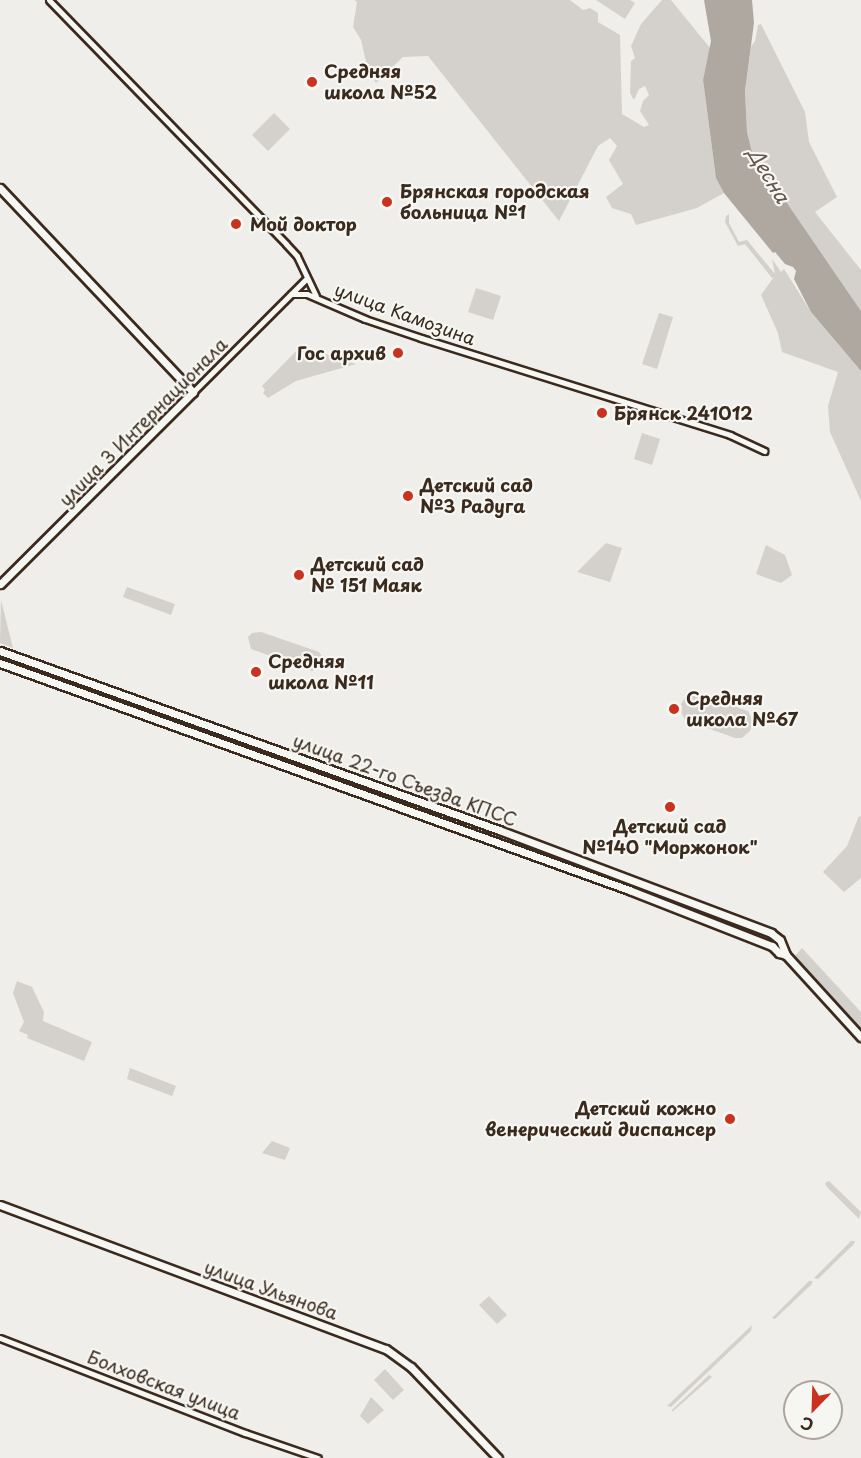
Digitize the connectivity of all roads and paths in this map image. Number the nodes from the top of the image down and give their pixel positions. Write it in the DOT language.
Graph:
graph roads {
  1 [pos="49,0"];
  2 [pos="0,188"];
  3 [pos="306,279"];
  4 [pos="291,294"];
  5 [pos="317,298"];
  6 [pos="193,392"];
  7 [pos="764,452"];
  8 [pos="0,585"];
  9 [pos="0,651"];
  10 [pos="0,663"];
  11 [pos="86,683"];
  12 [pos="82,693"];
  13 [pos="499,830"];
  14 [pos="495,841"];
  15 [pos="786,955"];
  16 [pos="861,1037"];
  17 [pos="0,1205"];
  18 [pos="0,1338"];
  19 [pos="318,1458"];
  20 [pos="498,1458"];
  1 -- 3 [label="street, улица Камозина"];
  2 -- 6 [label="main road"];
  3 -- 4 [label="street, улица 3 Интернационала"];
  3 -- 5 [label="street, улица Камозина"];
  4 -- 5 [label="street"];
  4 -- 6 [label="street, улица 3 Интернационала"];
  5 -- 7 [label="street, улица Камозина"];
  6 -- 8 [label="main road, улица 3 Интернационала"];
  9 -- 11 [label="main road, улица 22-го Съезда КПСС"];
  10 -- 12 [label="main road, улица 22-го Съезда КПСС"];
  11 -- 12 [label="main road"];
  11 -- 13 [label="main road, улица 22-го Съезда КПСС"];
  12 -- 14 [label="main road, улица 22-го Съезда КПСС"];
  13 -- 14 [label="main road"];
  13 -- 15 [label="main road, улица 22-го Съезда КПСС"];
  14 -- 15 [label="main road, улица 22-го Съезда КПСС"];
  15 -- 16 [label="main road, улица 22-го Съезда КПСС"];
  17 -- 20 [label="main road, улица Ульянова"];
  18 -- 19 [label="street, Болховская улица"];
}
